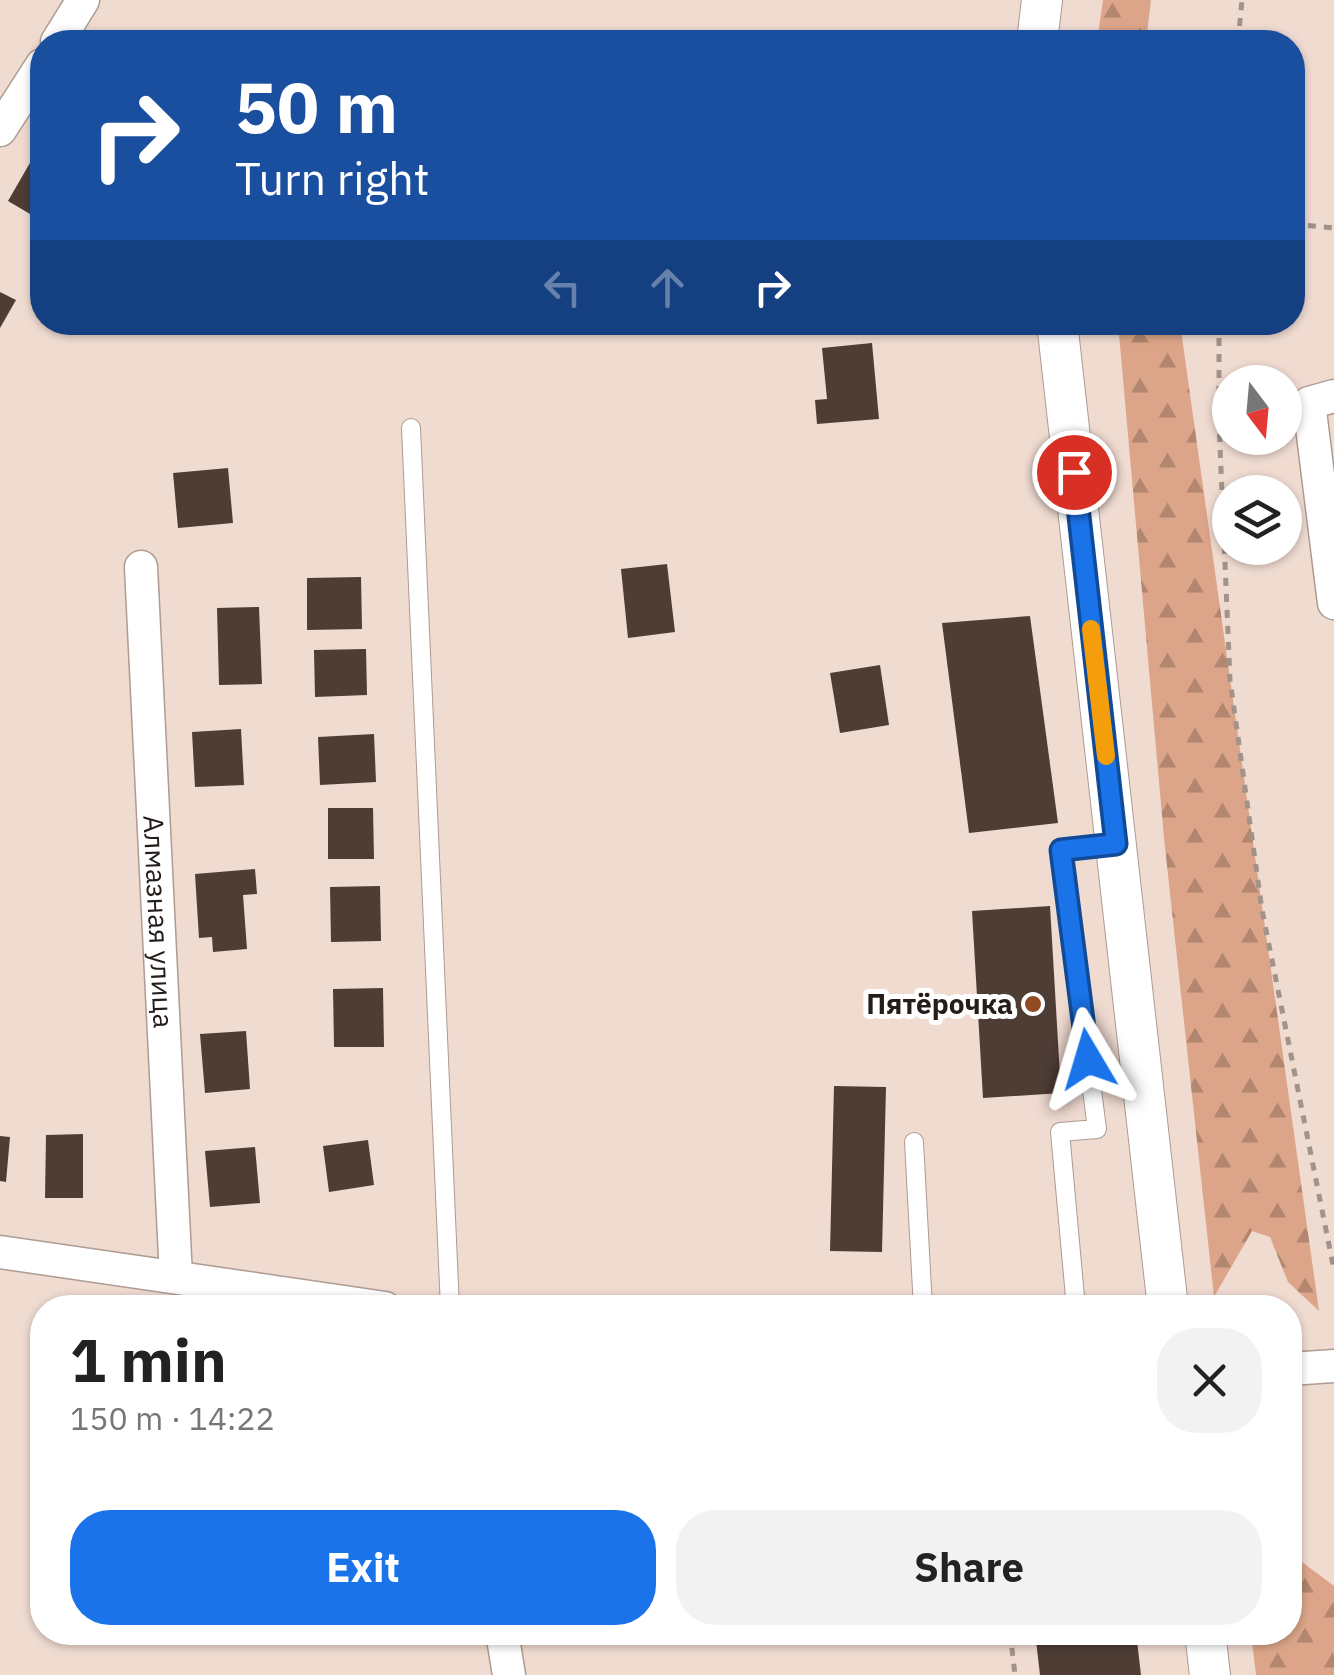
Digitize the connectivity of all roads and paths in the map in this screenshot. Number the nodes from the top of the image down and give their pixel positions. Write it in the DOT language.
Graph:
graph roads {
  1 [pos="83,0"];
  2 [pos="1042,0"];
  3 [pos="1242,0"];
  4 [pos="64,30"];
  5 [pos="1038,30"];
  6 [pos="1239,30"];
  7 [pos="30,84"];
  8 [pos="0,130"];
  9 [pos="1305,225"];
  10 [pos="1334,228"];
  11 [pos="1058,335"];
  12 [pos="1219,335"];
  13 [pos="1322,399"];
  14 [pos="411,428"];
  15 [pos="141,568"];
  16 [pos="1334,603"];
  17 [pos="1116,844"];
  18 [pos="914,1142"];
  19 [pos="0,1252"];
  20 [pos="1334,1270"];
  21 [pos="176,1277"];
  22 [pos="297,1295"];
  23 [pos="449,1295"];
  24 [pos="922,1295"];
  25 [pos="1075,1295"];
  26 [pos="1167,1295"];
  27 [pos="1334,1366"];
  28 [pos="1302,1368"];
  29 [pos="504,1645"];
  30 [pos="1012,1645"];
  31 [pos="1207,1645"];
  32 [pos="509,1675"];
  33 [pos="1015,1675"];
  34 [pos="1210,1675"];
  1 -- 4 [label="street"];
  2 -- 5 [label="street"];
  3 -- 6 [label="path"];
  7 -- 8 [label="street"];
  9 -- 10 [label="path"];
  11 -- 17 [label="street"];
  12 -- 20 [label="path"];
  13 -- 16 [label="street"];
  14 -- 23 [label="lane"];
  15 -- 21 [label="street, Алмазная улица"];
  17 -- 25 [label="lane"];
  17 -- 26 [label="street"];
  18 -- 24 [label="lane"];
  19 -- 21 [label="street"];
  21 -- 22 [label="street"];
  27 -- 28 [label="street"];
  29 -- 32 [label="street"];
  30 -- 33 [label="path"];
  31 -- 34 [label="street"];
}
